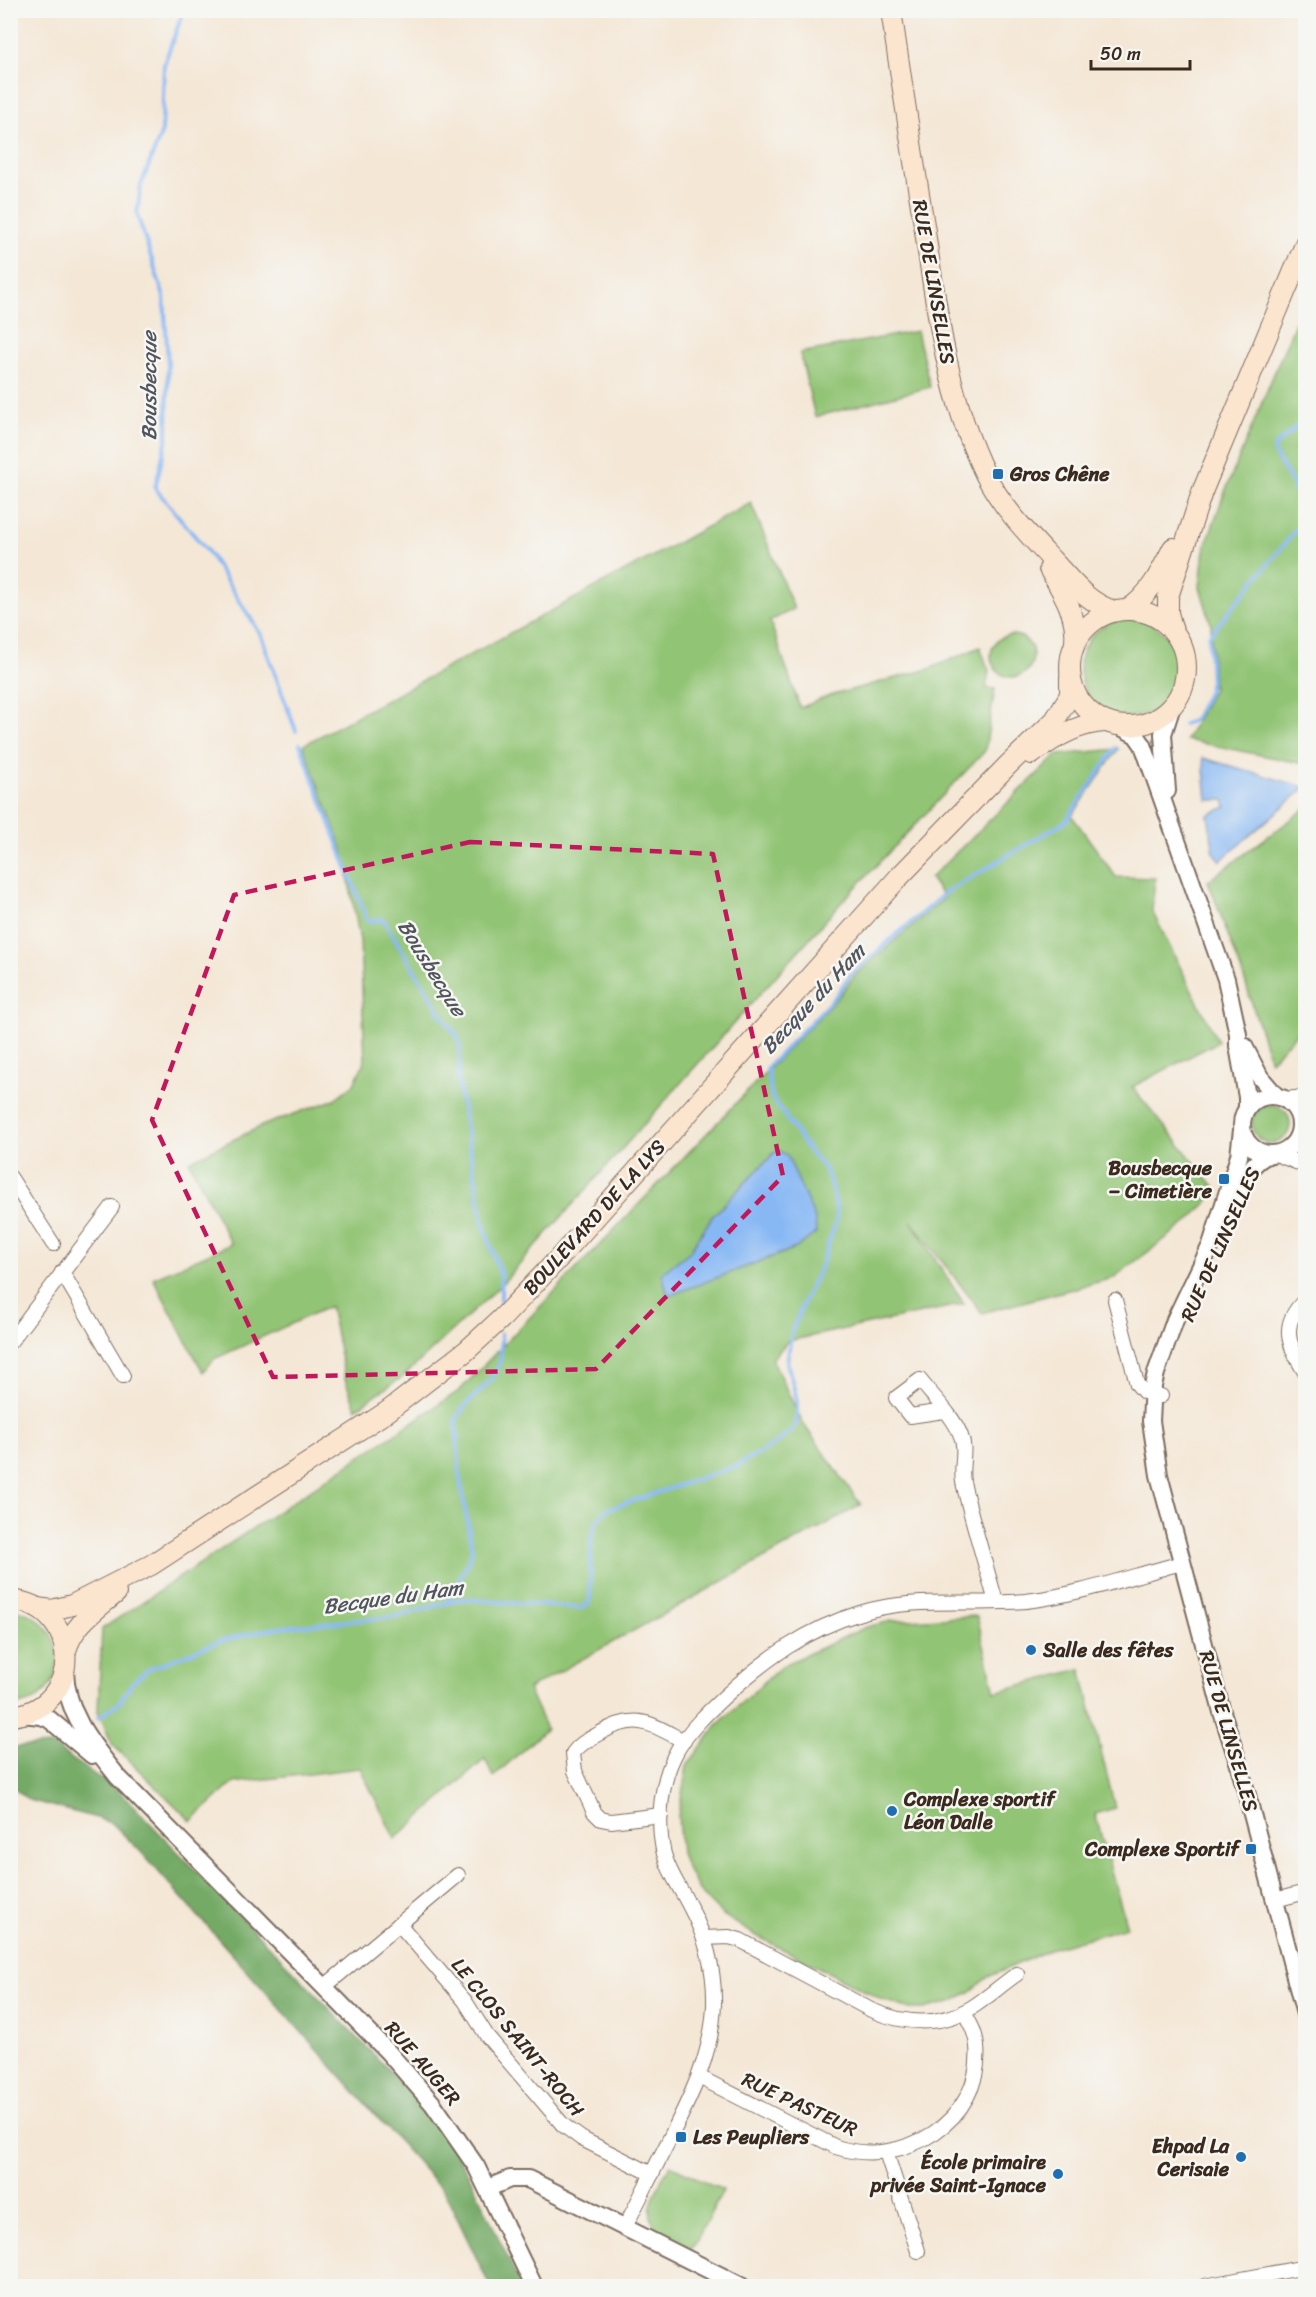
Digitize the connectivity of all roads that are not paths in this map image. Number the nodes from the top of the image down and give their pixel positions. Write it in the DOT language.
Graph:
graph roads {
  1 [pos="891,10"];
  2 [pos="1305,242"];
  3 [pos="1202,492"];
  4 [pos="1029,536"];
  5 [pos="1120,610"];
  6 [pos="1173,631"];
  7 [pos="1075,643"];
  8 [pos="1070,678"];
  9 [pos="1172,706"];
  10 [pos="1112,724"];
  11 [pos="976,799"];
  12 [pos="1172,828"];
  13 [pos="1238,1034"];
  14 [pos="1280,1097"];
  15 [pos="1305,1097"];
  16 [pos="1247,1109"];
  17 [pos="1302,1129"];
  18 [pos="1242,1130"];
  19 [pos="1273,1154"];
  20 [pos="1305,1166"];
  21 [pos="10,1177"];
  22 [pos="112,1207"];
  23 [pos="53,1244"];
  24 [pos="62,1272"];
  25 [pos="1305,1299"];
  26 [pos="1115,1300"];
  27 [pos="10,1342"];
  28 [pos="1305,1374"];
  29 [pos="123,1376"];
  30 [pos="1156,1395"];
  31 [pos="944,1411"];
  32 [pos="1182,1563"];
  33 [pos="151,1565"];
  34 [pos="10,1600"];
  35 [pos="996,1602"];
  36 [pos="38,1608"];
  37 [pos="66,1651"];
  38 [pos="65,1671"];
  39 [pos="16,1715"];
  40 [pos="684,1741"];
  41 [pos="118,1777"];
  42 [pos="661,1815"];
  43 [pos="458,1875"];
  44 [pos="1305,1892"];
  45 [pos="1275,1900"];
  46 [pos="399,1924"];
  47 [pos="704,1938"];
  48 [pos="1017,1974"];
  49 [pos="324,1988"];
  50 [pos="964,2012"];
  51 [pos="1305,2018"];
  52 [pos="699,2077"];
  53 [pos="886,2152"];
  54 [pos="652,2174"];
  55 [pos="488,2188"];
  56 [pos="625,2227"];
  57 [pos="918,2251"];
  58 [pos="1305,2267"];
  59 [pos="534,2286"];
  60 [pos="741,2286"];
  61 [pos="1204,2286"];
  1 -- 4 [label="main road, RUE DE LINSELLES"];
  2 -- 3 [label="main road"];
  3 -- 5 [label="main road"];
  3 -- 6 [label="main road"];
  4 -- 5 [label="main road, RUE DE LINSELLES"];
  4 -- 7 [label="main road, RUE DE LINSELLES"];
  5 -- 6 [label="main road"];
  5 -- 7 [label="main road"];
  6 -- 9 [label="main road"];
  7 -- 8 [label="main road"];
  8 -- 10 [label="main road"];
  8 -- 11 [label="main road, BOULEVARD DE LA LYS"];
  9 -- 10 [label="main road"];
  9 -- 12 [label="street"];
  10 -- 11 [label="main road, BOULEVARD DE LA LYS"];
  10 -- 12 [label="street"];
  11 -- 33 [label="main road, BOULEVARD DE LA LYS"];
  12 -- 13 [label="street"];
  13 -- 14 [label="street"];
  13 -- 16 [label="street"];
  14 -- 15 [label="street"];
  14 -- 16 [label="street"];
  14 -- 17 [label="street"];
  16 -- 18 [label="street"];
  17 -- 19 [label="street"];
  18 -- 19 [label="street"];
  18 -- 30 [label="street, RUE DE LINSELLES"];
  19 -- 20 [label="street"];
  19 -- 30 [label="street, RUE DE LINSELLES"];
  21 -- 23 [label="street"];
  22 -- 24 [label="street"];
  24 -- 27 [label="street"];
  24 -- 29 [label="street"];
  25 -- 28 [label="street"];
  26 -- 30 [label="street"];
  30 -- 32 [label="street, RUE DE LINSELLES"];
  31 -- 35 [label="street"];
  32 -- 35 [label="street"];
  32 -- 45 [label="street, RUE DE LINSELLES"];
  33 -- 36 [label="main road, BOULEVARD DE LA LYS"];
  33 -- 37 [label="main road, BOULEVARD DE LA LYS"];
  34 -- 36 [label="main road"];
  35 -- 40 [label="street"];
  36 -- 37 [label="main road"];
  37 -- 38 [label="main road"];
  38 -- 39 [label="main road"];
  38 -- 41 [label="street, RUE AUGER"];
  39 -- 41 [label="street, RUE AUGER"];
  40 -- 42 [label="street"];
  40 -- 42 [label="street"];
  41 -- 49 [label="street, RUE AUGER"];
  42 -- 47 [label="street"];
  43 -- 46 [label="street"];
  44 -- 45 [label="street"];
  45 -- 51 [label="street, RUE DE LINSELLES"];
  46 -- 49 [label="street"];
  46 -- 54 [label="street, LE CLOS SAINT-ROCH"];
  47 -- 50 [label="street"];
  47 -- 52 [label="street"];
  48 -- 50 [label="street"];
  49 -- 55 [label="street, RUE AUGER"];
  50 -- 53 [label="street, RUE PASTEUR"];
  52 -- 53 [label="street, RUE PASTEUR"];
  52 -- 54 [label="street"];
  53 -- 57 [label="street"];
  54 -- 56 [label="street"];
  55 -- 56 [label="street"];
  55 -- 59 [label="street, RUE AUGER"];
  56 -- 60 [label="street"];
  58 -- 61 [label="street"];
}
